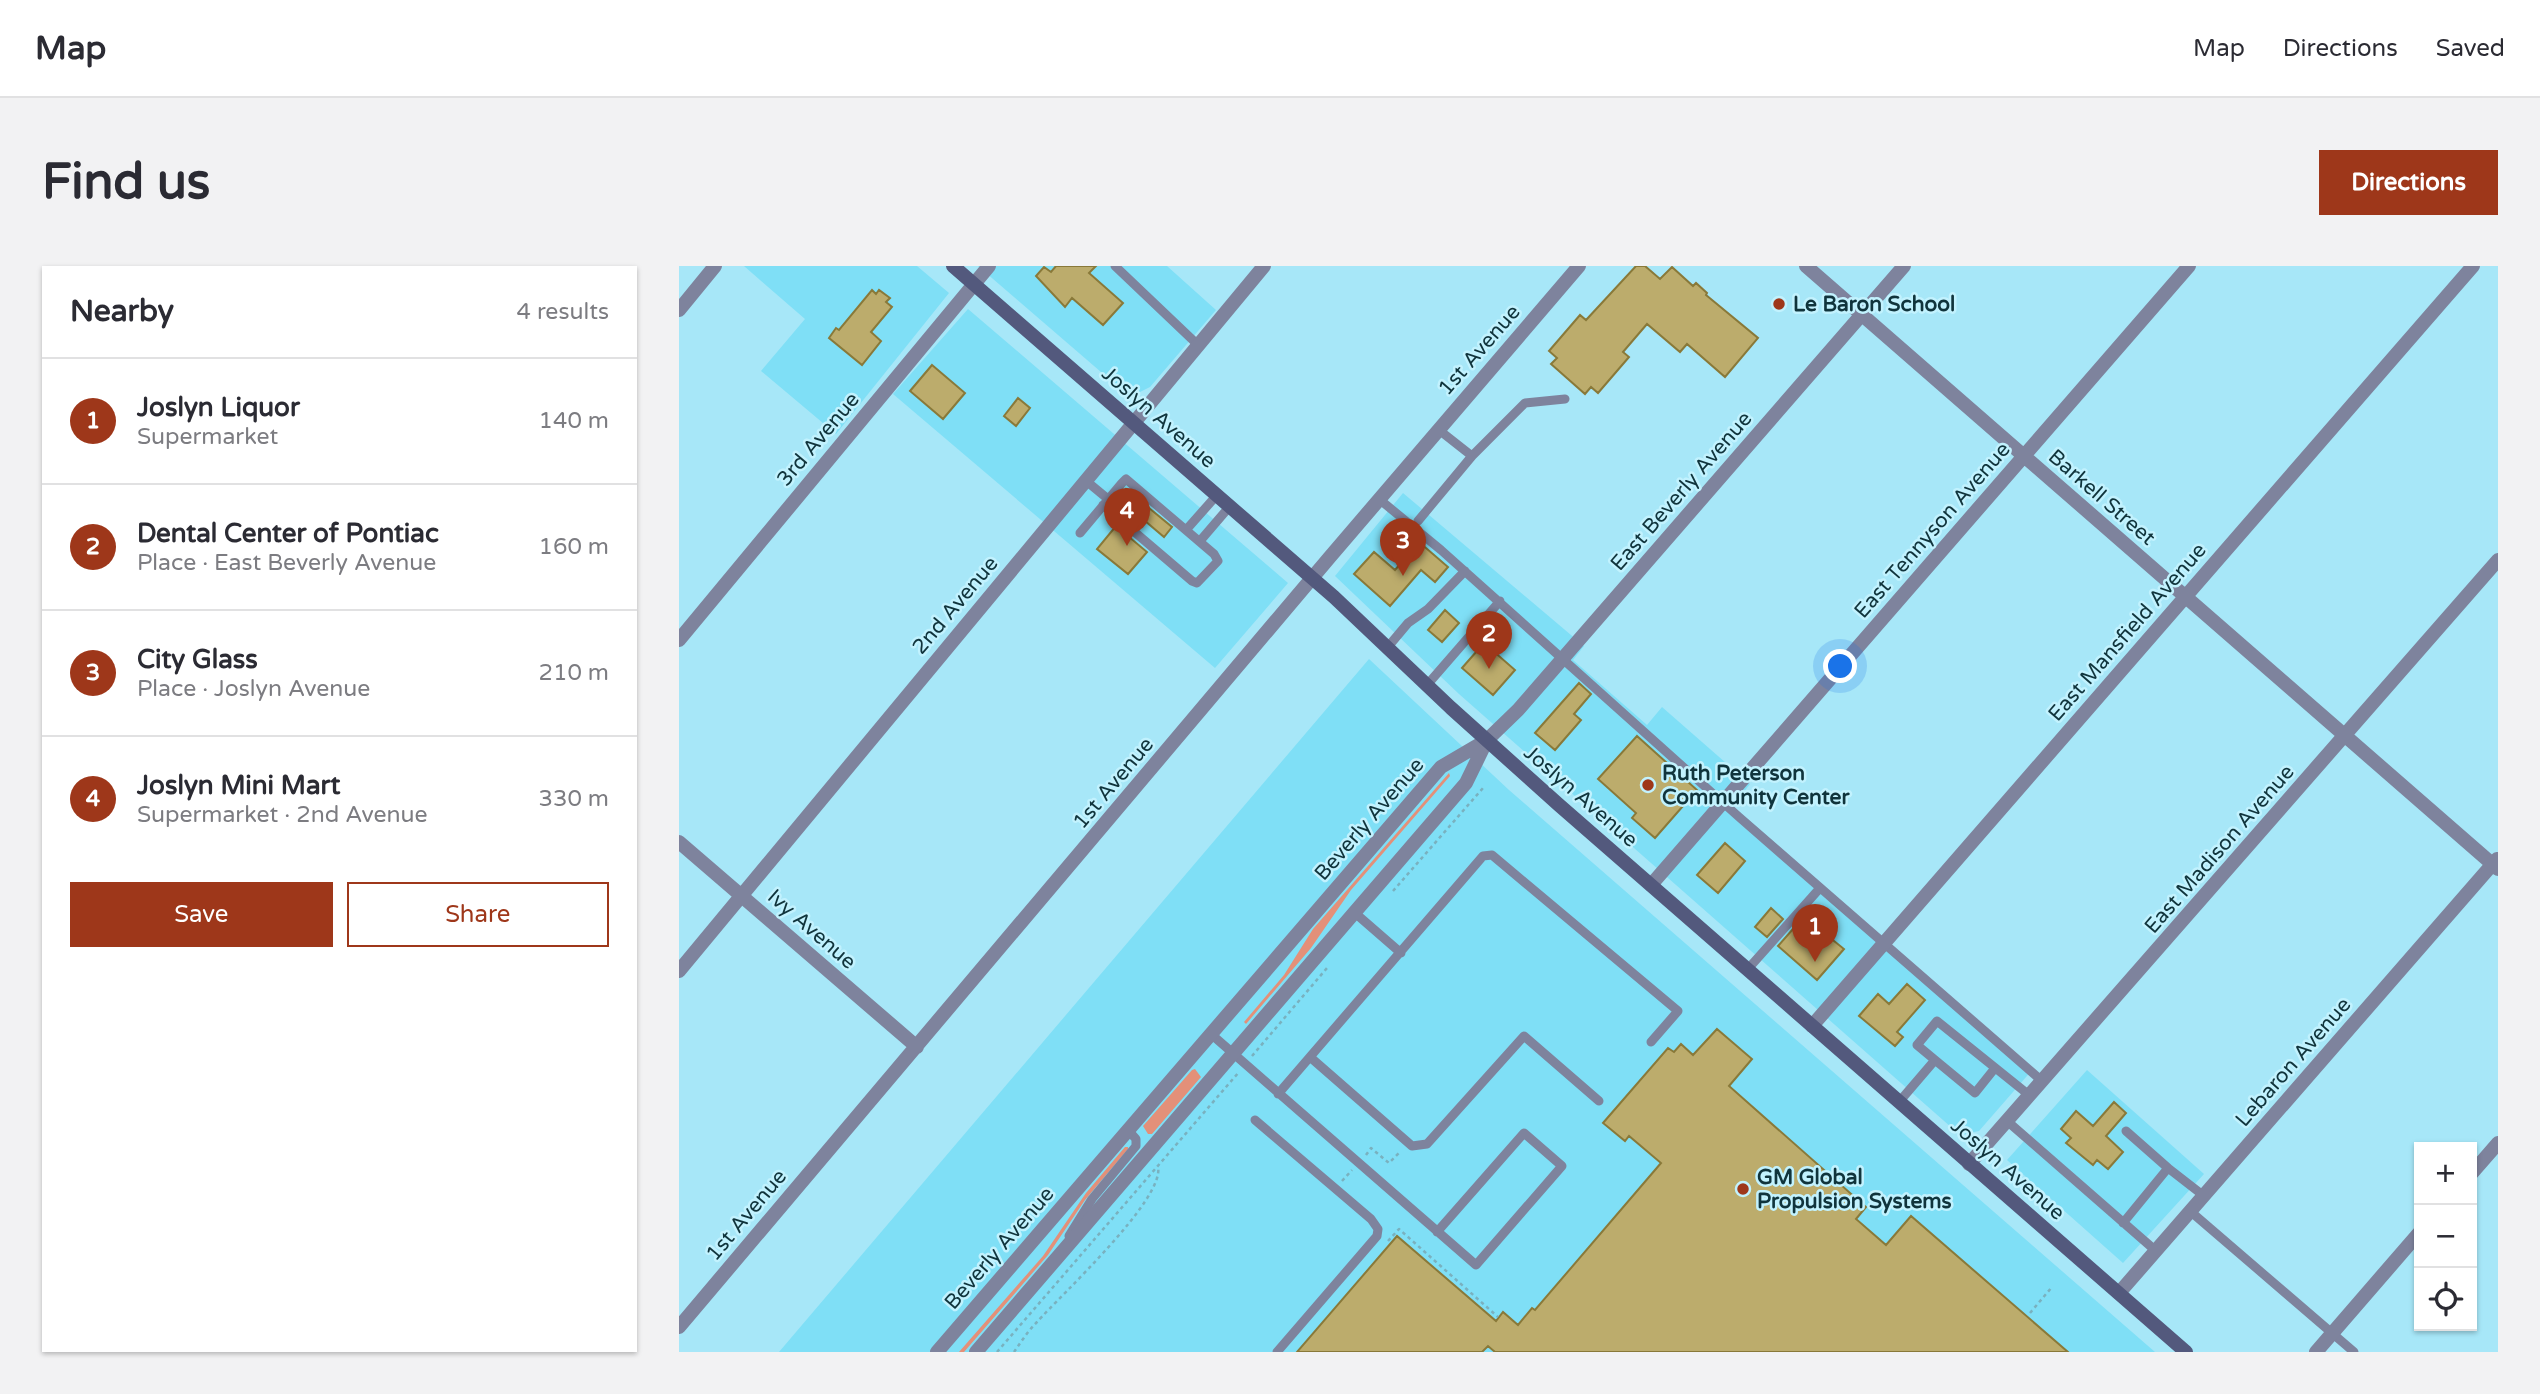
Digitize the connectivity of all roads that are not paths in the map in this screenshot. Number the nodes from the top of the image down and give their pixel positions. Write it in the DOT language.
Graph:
graph roads {
  1 [pos="715,266"];
  2 [pos="953,266"];
  3 [pos="989,266"];
  4 [pos="1115,266"];
  5 [pos="1264,266"];
  6 [pos="1579,266"];
  7 [pos="1806,266"];
  8 [pos="1904,266"];
  9 [pos="2189,266"];
  10 [pos="2473,266"];
  11 [pos="974,284"];
  12 [pos="679,310"];
  13 [pos="1862,315"];
  14 [pos="1198,345"];
  15 [pos="1565,400"];
  16 [pos="1133,422"];
  17 [pos="1439,430"];
  18 [pos="1472,456"];
  19 [pos="2024,456"];
  20 [pos="1086,480"];
  21 [pos="1217,495"];
  22 [pos="1379,499"];
  23 [pos="1105,502"];
  24 [pos="1230,506"];
  25 [pos="1418,520"];
  26 [pos="1186,530"];
  27 [pos="1080,533"];
  28 [pos="1200,541"];
  29 [pos="2498,560"];
  30 [pos="1465,571"];
  31 [pos="1313,579"];
  32 [pos="2185,597"];
  33 [pos="1500,601"];
  34 [pos="679,640"];
  35 [pos="1387,648"];
  36 [pos="1563,658"];
  37 [pos="1427,685"];
  38 [pos="2345,736"];
  39 [pos="1487,740"];
  40 [pos="1722,803"];
  41 [pos="679,842"];
  42 [pos="2496,864"];
  43 [pos="1651,885"];
  44 [pos="1820,888"];
  45 [pos="741,896"];
  46 [pos="1355,913"];
  47 [pos="1883,944"];
  48 [pos="1401,953"];
  49 [pos="1747,970"];
  50 [pos="679,971"];
  51 [pos="1812,1026"];
  52 [pos="1210,1034"];
  53 [pos="1651,1042"];
  54 [pos="917,1047"];
  55 [pos="1233,1054"];
  56 [pos="1310,1057"];
  57 [pos="1935,1060"];
  58 [pos="1995,1068"];
  59 [pos="2042,1081"];
  60 [pos="1278,1094"];
  61 [pos="2029,1096"];
  62 [pos="1599,1101"];
  63 [pos="1899,1102"];
  64 [pos="1255,1120"];
  65 [pos="2007,1121"];
  66 [pos="1128,1130"];
  67 [pos="2126,1131"];
  68 [pos="2498,1143"];
  69 [pos="1969,1164"];
  70 [pos="2477,1167"];
  71 [pos="2168,1168"];
  72 [pos="2204,1196"];
  73 [pos="2190,1211"];
  74 [pos="2123,1223"];
  75 [pos="1437,1231"];
  76 [pos="2414,1239"];
  77 [pos="2156,1251"];
  78 [pos="1052,1265"];
  79 [pos="2119,1293"];
  80 [pos="679,1327"];
  81 [pos="2333,1333"];
  82 [pos="937,1352"];
  83 [pos="976,1352"];
  84 [pos="1277,1352"];
  85 [pos="2186,1352"];
  86 [pos="2316,1352"];
  87 [pos="2354,1352"];
  1 -- 12 [label="street"];
  2 -- 11 [label="main road, Joslyn Avenue"];
  3 -- 11 [label="street, 3rd Avenue"];
  4 -- 14 [label="lane"];
  5 -- 14 [label="street, 2nd Avenue"];
  6 -- 17 [label="street, 1st Avenue"];
  7 -- 13 [label="street, Barkell Street"];
  8 -- 13 [label="street, East Beverly Avenue"];
  9 -- 19 [label="street, East Tennyson Avenue"];
  10 -- 32 [label="street, East Mansfield Avenue"];
  11 -- 16 [label="main road, Joslyn Avenue"];
  11 -- 34 [label="street, 3rd Avenue"];
  13 -- 19 [label="street, Barkell Street"];
  13 -- 36 [label="street, East Beverly Avenue"];
  14 -- 16 [label="street, 2nd Avenue"];
  15 -- 18 [label="lane"];
  16 -- 20 [label="street, 2nd Avenue"];
  16 -- 21 [label="main road, Joslyn Avenue"];
  17 -- 18 [label="lane"];
  17 -- 22 [label="street, 1st Avenue"];
  18 -- 25 [label="lane"];
  19 -- 32 [label="street, Barkell Street"];
  19 -- 40 [label="street, East Tennyson Avenue"];
  20 -- 23 [label="lane"];
  20 -- 45 [label="street, 2nd Avenue"];
  21 -- 24 [label="main road, Joslyn Avenue"];
  21 -- 26 [label="lane"];
  22 -- 30 [label="lane"];
  22 -- 31 [label="street, 1st Avenue"];
  23 -- 26 [label="lane"];
  23 -- 27 [label="lane"];
  23 -- 28 [label="lane"];
  24 -- 28 [label="lane"];
  24 -- 31 [label="main road, Joslyn Avenue"];
  26 -- 28 [label="lane"];
  29 -- 38 [label="street, East Madison Avenue"];
  30 -- 33 [label="lane"];
  30 -- 35 [label="lane"];
  31 -- 35 [label="main road, Joslyn Avenue"];
  31 -- 54 [label="street, 1st Avenue"];
  32 -- 38 [label="street, Barkell Street"];
  32 -- 47 [label="street, East Mansfield Avenue"];
  33 -- 36 [label="lane"];
  33 -- 37 [label="lane"];
  35 -- 37 [label="main road, Joslyn Avenue"];
  36 -- 39 [label="street, East Beverly Avenue"];
  36 -- 40 [label="lane"];
  37 -- 39 [label="main road, Joslyn Avenue"];
  38 -- 42 [label="street, Barkell Street"];
  38 -- 59 [label="street, East Madison Avenue"];
  39 -- 43 [label="main road, Joslyn Avenue"];
  39 -- 46 [label="street"];
  39 -- 52 [label="street, Beverly Avenue"];
  40 -- 43 [label="street, East Tennyson Avenue"];
  40 -- 44 [label="lane"];
  41 -- 45 [label="street, Ivy Avenue"];
  42 -- 72 [label="street, Lebaron Avenue"];
  43 -- 49 [label="main road, Joslyn Avenue"];
  44 -- 47 [label="lane"];
  44 -- 49 [label="lane"];
  45 -- 50 [label="street, 2nd Avenue"];
  45 -- 54 [label="street, Ivy Avenue"];
  46 -- 48 [label="lane"];
  46 -- 55 [label="street"];
  47 -- 51 [label="street, East Mansfield Avenue"];
  47 -- 59 [label="lane"];
  48 -- 53 [label="lane"];
  48 -- 56 [label="lane"];
  49 -- 51 [label="main road, Joslyn Avenue"];
  51 -- 63 [label="main road, Joslyn Avenue"];
  52 -- 55 [label="lane"];
  52 -- 66 [label="street, Beverly Avenue"];
  54 -- 80 [label="street, 1st Avenue"];
  55 -- 60 [label="lane"];
  55 -- 78 [label="street"];
  56 -- 60 [label="lane"];
  56 -- 62 [label="lane"];
  57 -- 58 [label="lane"];
  57 -- 58 [label="lane"];
  57 -- 63 [label="lane"];
  58 -- 61 [label="lane"];
  59 -- 61 [label="street, East Madison Avenue"];
  60 -- 75 [label="lane"];
  61 -- 65 [label="street, East Madison Avenue"];
  63 -- 69 [label="main road, Joslyn Avenue"];
  64 -- 84 [label="lane"];
  65 -- 69 [label="street, East Madison Avenue"];
  65 -- 74 [label="lane"];
  66 -- 78 [label="lane"];
  66 -- 82 [label="street, Beverly Avenue"];
  67 -- 71 [label="lane"];
  68 -- 70 [label="street"];
  69 -- 79 [label="main road, Joslyn Avenue"];
  71 -- 72 [label="lane"];
  71 -- 74 [label="lane"];
  72 -- 73 [label="street, Lebaron Avenue"];
  73 -- 77 [label="street, Lebaron Avenue"];
  73 -- 81 [label="lane"];
  74 -- 77 [label="lane"];
  75 -- 75 [label="lane"];
  76 -- 81 [label="street"];
  77 -- 79 [label="street, Lebaron Avenue"];
  78 -- 83 [label="street"];
  79 -- 85 [label="main road, Joslyn Avenue"];
  81 -- 86 [label="street"];
  81 -- 87 [label="lane"];
}
